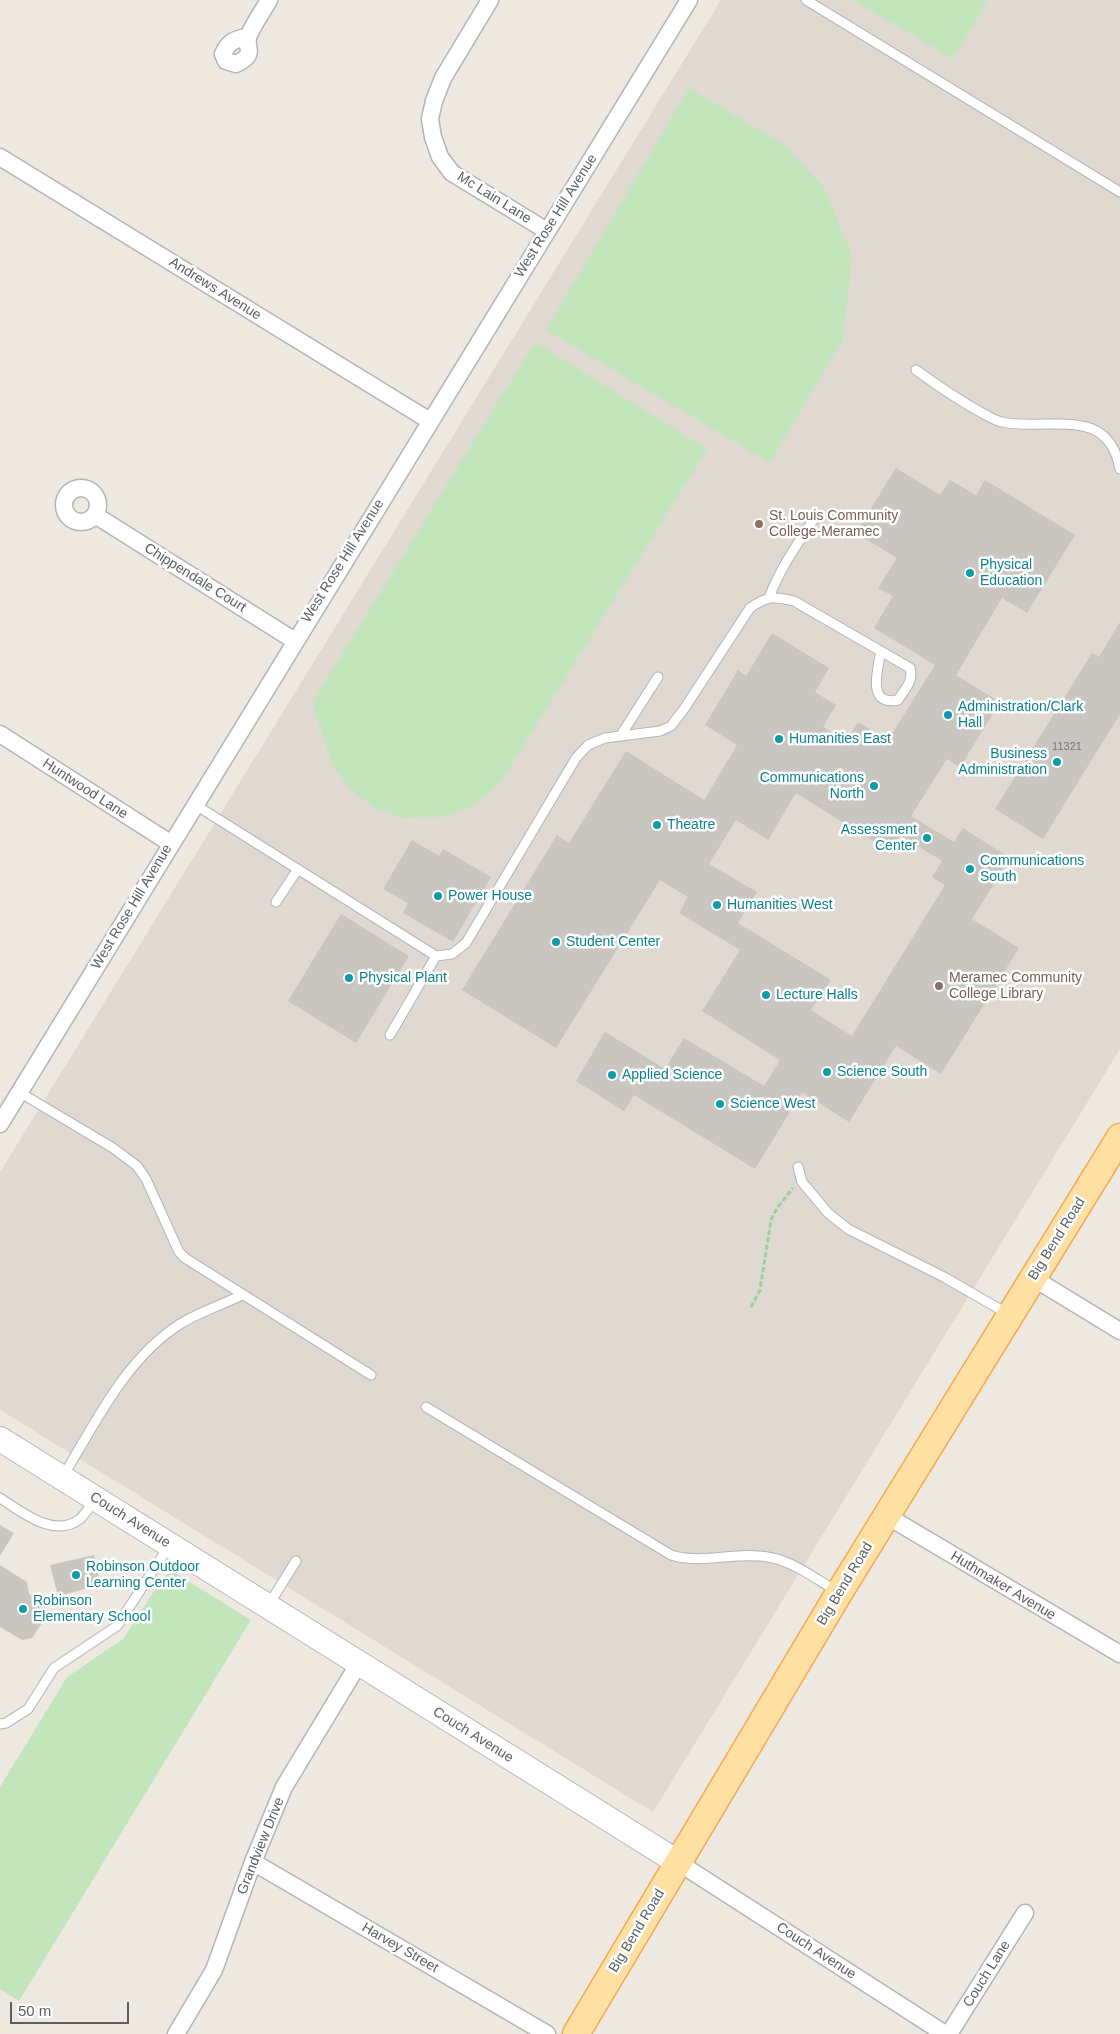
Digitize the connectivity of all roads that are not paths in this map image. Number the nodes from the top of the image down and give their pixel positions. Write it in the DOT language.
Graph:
graph roads {
  1 [pos="269,0"];
  2 [pos="490,0"];
  3 [pos="689,0"];
  4 [pos="806,0"];
  5 [pos="247,37"];
  6 [pos="0,156"];
  7 [pos="1120,192"];
  8 [pos="547,231"];
  9 [pos="916,370"];
  10 [pos="430,421"];
  11 [pos="1120,470"];
  12 [pos="95,515"];
  13 [pos="816,516"];
  14 [pos="769,598"];
  15 [pos="295,641"];
  16 [pos="882,651"];
  17 [pos="658,677"];
  18 [pos="0,734"];
  19 [pos="621,736"];
  20 [pos="194,804"];
  21 [pos="170,844"];
  22 [pos="298,869"];
  23 [pos="276,902"];
  24 [pos="436,956"];
  25 [pos="390,1035"];
  26 [pos="19,1092"];
  27 [pos="0,1124"];
  28 [pos="1120,1137"];
  29 [pos="798,1167"];
  30 [pos="1033,1278"];
  31 [pos="242,1295"];
  32 [pos="1010,1316"];
  33 [pos="1120,1331"];
  34 [pos="371,1375"];
  35 [pos="426,1407"];
  36 [pos="0,1439"];
  37 [pos="62,1478"];
  38 [pos="0,1498"];
  39 [pos="95,1499"];
  40 [pos="887,1516"];
  41 [pos="170,1545"];
  42 [pos="296,1561"];
  43 [pos="839,1593"];
  44 [pos="268,1606"];
  45 [pos="1120,1654"];
  46 [pos="359,1664"];
  47 [pos="0,1724"];
  48 [pos="253,1862"];
  49 [pos="679,1863"];
  50 [pos="1025,1914"];
  51 [pos="176,2034"];
  52 [pos="548,2034"];
  53 [pos="576,2034"];
  54 [pos="945,2034"];
  55 [pos="949,2034"];
  1 -- 5 [label="street"];
  2 -- 8 [label="street, Mc Lain Lane"];
  3 -- 8 [label="street, West Rose Hill Avenue"];
  4 -- 7 [label="lane"];
  6 -- 10 [label="street, Andrews Avenue"];
  8 -- 10 [label="street, West Rose Hill Avenue"];
  9 -- 11 [label="lane"];
  10 -- 15 [label="street, West Rose Hill Avenue"];
  12 -- 15 [label="street, Chippendale Court"];
  13 -- 14 [label="lane"];
  14 -- 16 [label="lane"];
  14 -- 19 [label="lane"];
  15 -- 20 [label="street, West Rose Hill Avenue"];
  16 -- 16 [label="lane"];
  17 -- 19 [label="lane"];
  18 -- 21 [label="street, Huntwood Lane"];
  19 -- 24 [label="lane"];
  20 -- 21 [label="street, West Rose Hill Avenue"];
  20 -- 22 [label="lane"];
  21 -- 26 [label="street, West Rose Hill Avenue"];
  22 -- 23 [label="lane"];
  22 -- 24 [label="lane"];
  24 -- 25 [label="lane"];
  26 -- 27 [label="street, West Rose Hill Avenue"];
  26 -- 31 [label="lane"];
  28 -- 30 [label="main road, Big Bend Road"];
  29 -- 32 [label="lane"];
  30 -- 32 [label="main road, Big Bend Road"];
  30 -- 33 [label="street"];
  31 -- 34 [label="lane"];
  31 -- 37 [label="lane"];
  32 -- 40 [label="main road, Big Bend Road"];
  35 -- 43 [label="lane"];
  36 -- 37 [label="street, Couch Avenue"];
  37 -- 39 [label="street, Couch Avenue"];
  38 -- 39 [label="lane"];
  39 -- 41 [label="street, Couch Avenue"];
  40 -- 43 [label="main road, Big Bend Road"];
  40 -- 45 [label="street, Huthmaker Avenue"];
  41 -- 44 [label="street, Couch Avenue"];
  41 -- 47 [label="lane"];
  42 -- 44 [label="lane"];
  43 -- 49 [label="main road, Big Bend Road"];
  44 -- 46 [label="street, Couch Avenue"];
  46 -- 48 [label="street, Grandview Drive"];
  46 -- 49 [label="street, Couch Avenue"];
  48 -- 51 [label="street, Grandview Drive"];
  48 -- 52 [label="street, Harvey Street"];
  49 -- 53 [label="main road, Big Bend Road"];
  49 -- 54 [label="street, Couch Avenue"];
  50 -- 55 [label="street, Couch Lane"];
}
